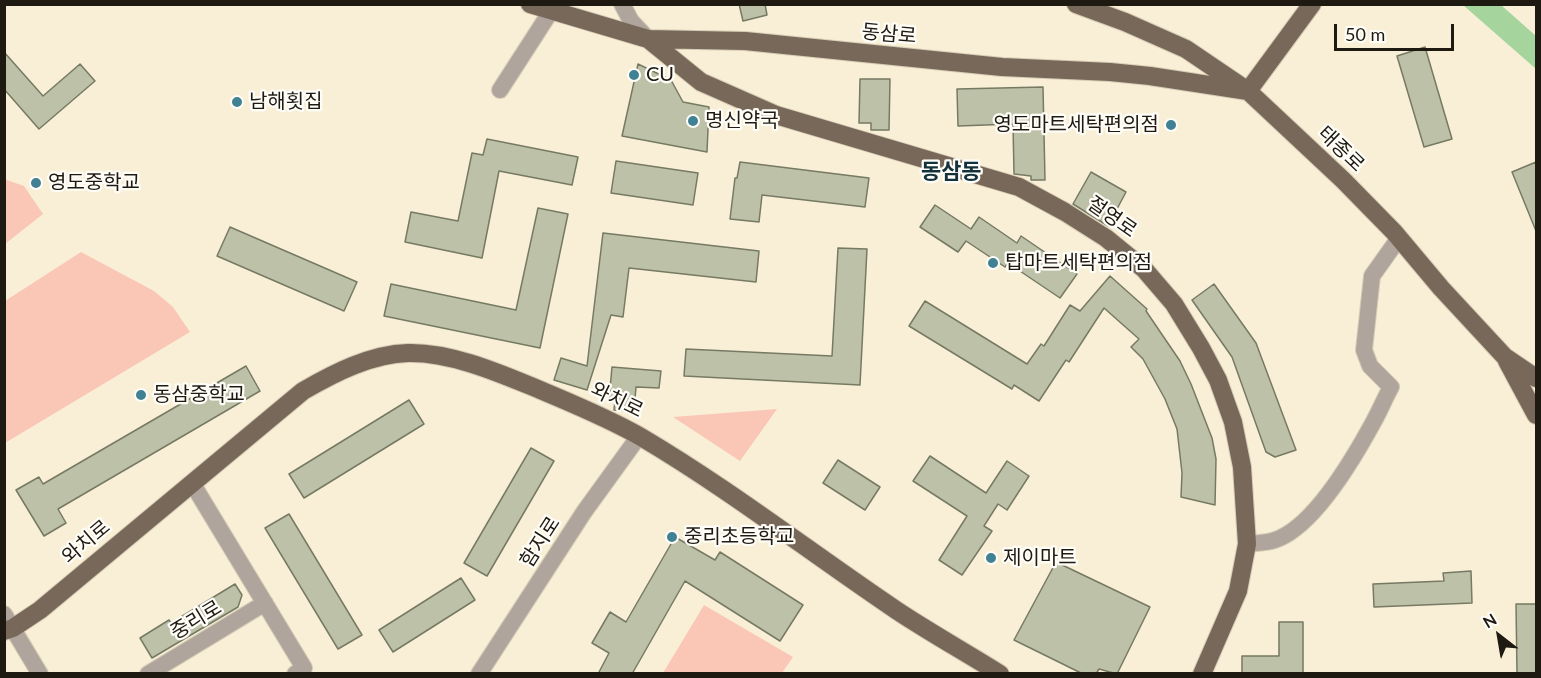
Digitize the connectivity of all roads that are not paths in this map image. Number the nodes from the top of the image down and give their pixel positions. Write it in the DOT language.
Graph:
graph roads {
  1 [pos="530,4"];
  2 [pos="622,4"];
  3 [pos="1076,4"];
  4 [pos="1312,4"];
  5 [pos="551,11"];
  6 [pos="648,39"];
  7 [pos="500,90"];
  8 [pos="1248,91"];
  9 [pos="1399,238"];
  10 [pos="1504,357"];
  11 [pos="1536,378"];
  12 [pos="1536,415"];
  13 [pos="639,436"];
  14 [pos="192,483"];
  15 [pos="1247,544"];
  16 [pos="265,603"];
  17 [pos="7,625"];
  18 [pos="299,671"];
  19 [pos="40,674"];
  20 [pos="148,674"];
  21 [pos="479,674"];
  22 [pos="1000,674"];
  23 [pos="1202,674"];
  1 -- 5 [label="main road, 동삼로"];
  2 -- 6 [label="street"];
  3 -- 8 [label="main road, 태종로"];
  4 -- 8 [label="main road"];
  5 -- 6 [label="main road, 동삼로"];
  5 -- 7 [label="street"];
  6 -- 8 [label="main road, 동삼로"];
  6 -- 15 [label="main road, 절영로"];
  8 -- 9 [label="main road, 태종로"];
  9 -- 10 [label="main road, 태종로"];
  9 -- 15 [label="street"];
  10 -- 11 [label="main road, 태종로"];
  10 -- 12 [label="main road"];
  13 -- 14 [label="main road, 와치로"];
  13 -- 21 [label="street, 함지로"];
  13 -- 22 [label="main road, 와치로"];
  14 -- 16 [label="street"];
  14 -- 17 [label="main road, 와치로"];
  15 -- 23 [label="main road, 절영로"];
  16 -- 18 [label="street"];
  16 -- 20 [label="street, 중리로"];
  17 -- 19 [label="street"];
}
